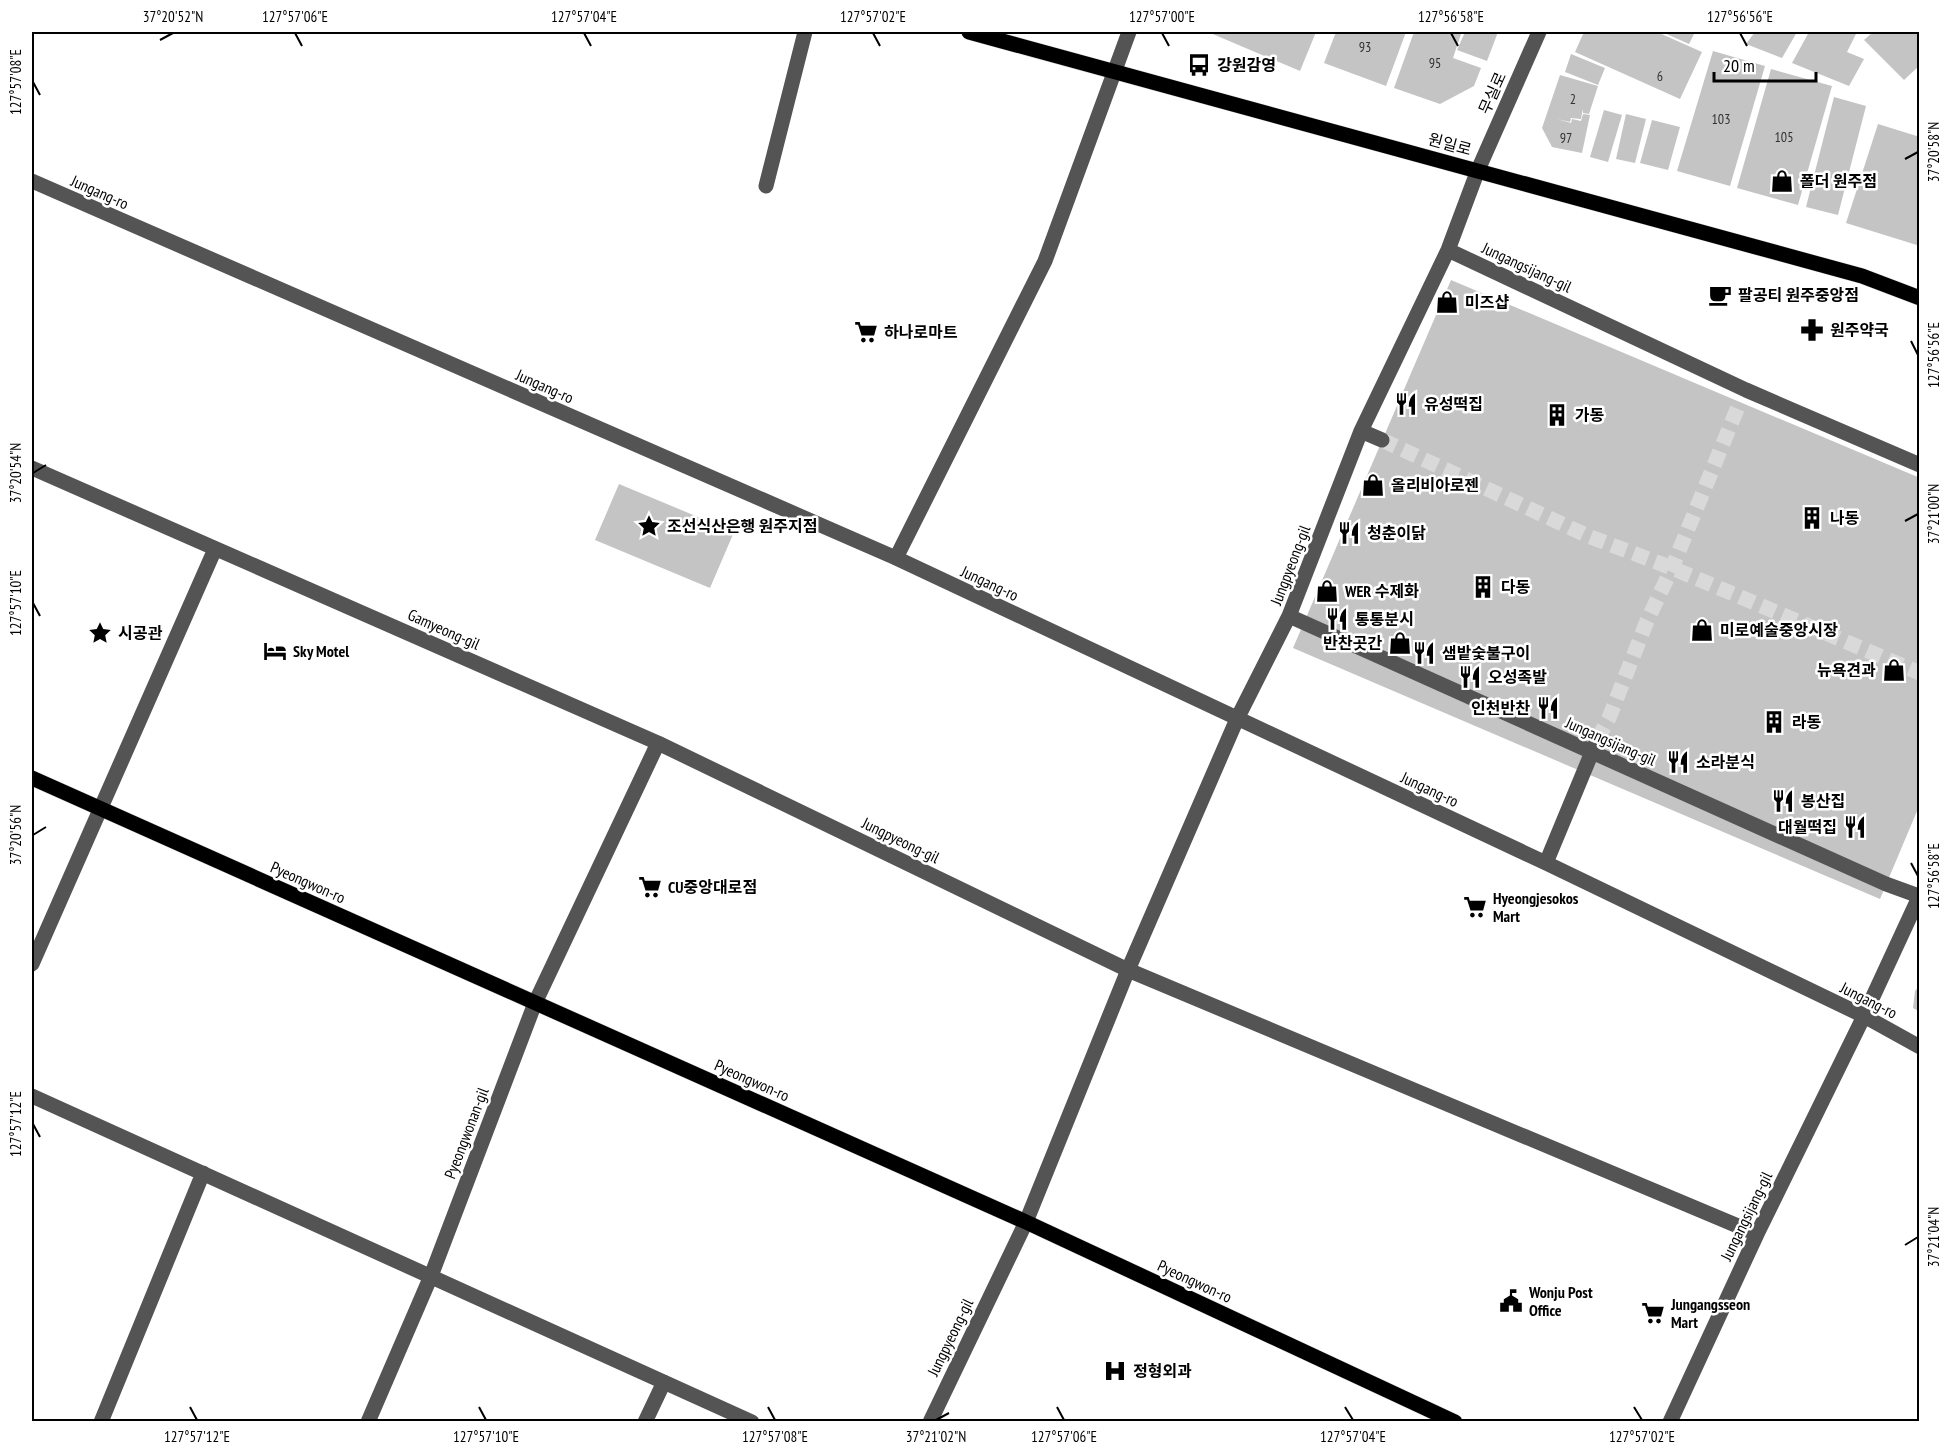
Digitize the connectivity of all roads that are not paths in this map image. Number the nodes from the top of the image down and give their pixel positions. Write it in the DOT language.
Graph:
graph roads {
  1 [pos="805,32"];
  2 [pos="969,32"];
  3 [pos="1129,32"];
  4 [pos="1539,32"];
  5 [pos="1115,73"];
  6 [pos="1478,170"];
  7 [pos="32,182"];
  8 [pos="766,186"];
  9 [pos="1448,250"];
  10 [pos="1920,298"];
  11 [pos="1361,431"];
  12 [pos="1382,440"];
  13 [pos="1920,465"];
  14 [pos="32,468"];
  15 [pos="215,549"];
  16 [pos="896,558"];
  17 [pos="1289,616"];
  18 [pos="1237,719"];
  19 [pos="658,743"];
  20 [pos="1595,746"];
  21 [pos="32,778"];
  22 [pos="99,808"];
  23 [pos="1546,863"];
  24 [pos="1919,896"];
  25 [pos="32,964"];
  26 [pos="1128,970"];
  27 [pos="535,1003"];
  28 [pos="1864,1016"];
  29 [pos="1920,1047"];
  30 [pos="32,1096"];
  31 [pos="203,1173"];
  32 [pos="1026,1222"];
  33 [pos="1757,1234"];
  34 [pos="431,1276"];
  35 [pos="664,1382"];
  36 [pos="101,1422"];
  37 [pos="368,1422"];
  38 [pos="645,1422"];
  39 [pos="752,1422"];
  40 [pos="930,1422"];
  41 [pos="1455,1422"];
  42 [pos="1670,1422"];
  1 -- 8 [label="street"];
  2 -- 5 [label="main road, 원일로"];
  3 -- 5 [label="street"];
  4 -- 6 [label="street, 무실로"];
  5 -- 6 [label="main road, 원일로"];
  5 -- 16 [label="street"];
  6 -- 9 [label="street, Jungpyeong-gil"];
  6 -- 10 [label="main road, 원일로"];
  7 -- 16 [label="street, Jungang-ro"];
  9 -- 11 [label="street, Jungpyeong-gil"];
  9 -- 13 [label="street, Jungangsijang-gil"];
  11 -- 12 [label="street"];
  11 -- 17 [label="street, Jungpyeong-gil"];
  14 -- 15 [label="street, Gamyeong-gil"];
  15 -- 19 [label="street, Gamyeong-gil"];
  15 -- 22 [label="street"];
  16 -- 18 [label="street, Jungang-ro"];
  17 -- 18 [label="street, Jungpyeong-gil"];
  17 -- 20 [label="street, Jungangsijang-gil"];
  18 -- 23 [label="street, Jungang-ro"];
  18 -- 26 [label="street, Jungpyeong-gil"];
  19 -- 26 [label="street, Jungpyeong-gil"];
  19 -- 27 [label="street, Pyeongwonan-gil"];
  20 -- 23 [label="street"];
  20 -- 24 [label="street, Jungangsijang-gil"];
  21 -- 22 [label="main road, Pyeongwon-ro"];
  22 -- 25 [label="street"];
  22 -- 27 [label="main road, Pyeongwon-ro"];
  23 -- 28 [label="street, Jungang-ro"];
  24 -- 28 [label="street, Jungangsijang-gil"];
  26 -- 32 [label="street, Jungpyeong-gil"];
  26 -- 33 [label="street"];
  27 -- 32 [label="main road, Pyeongwon-ro"];
  27 -- 34 [label="street, Pyeongwonan-gil"];
  28 -- 29 [label="street, Jungang-ro"];
  28 -- 33 [label="street, Jungangsijang-gil"];
  30 -- 31 [label="street"];
  31 -- 34 [label="street"];
  31 -- 36 [label="street"];
  32 -- 40 [label="street, Jungpyeong-gil"];
  32 -- 41 [label="main road, Pyeongwon-ro"];
  33 -- 42 [label="street, Jungangsijang-gil"];
  34 -- 35 [label="street"];
  34 -- 37 [label="street, Pyeongwonan-gil"];
  35 -- 38 [label="street"];
  35 -- 39 [label="street"];
}
